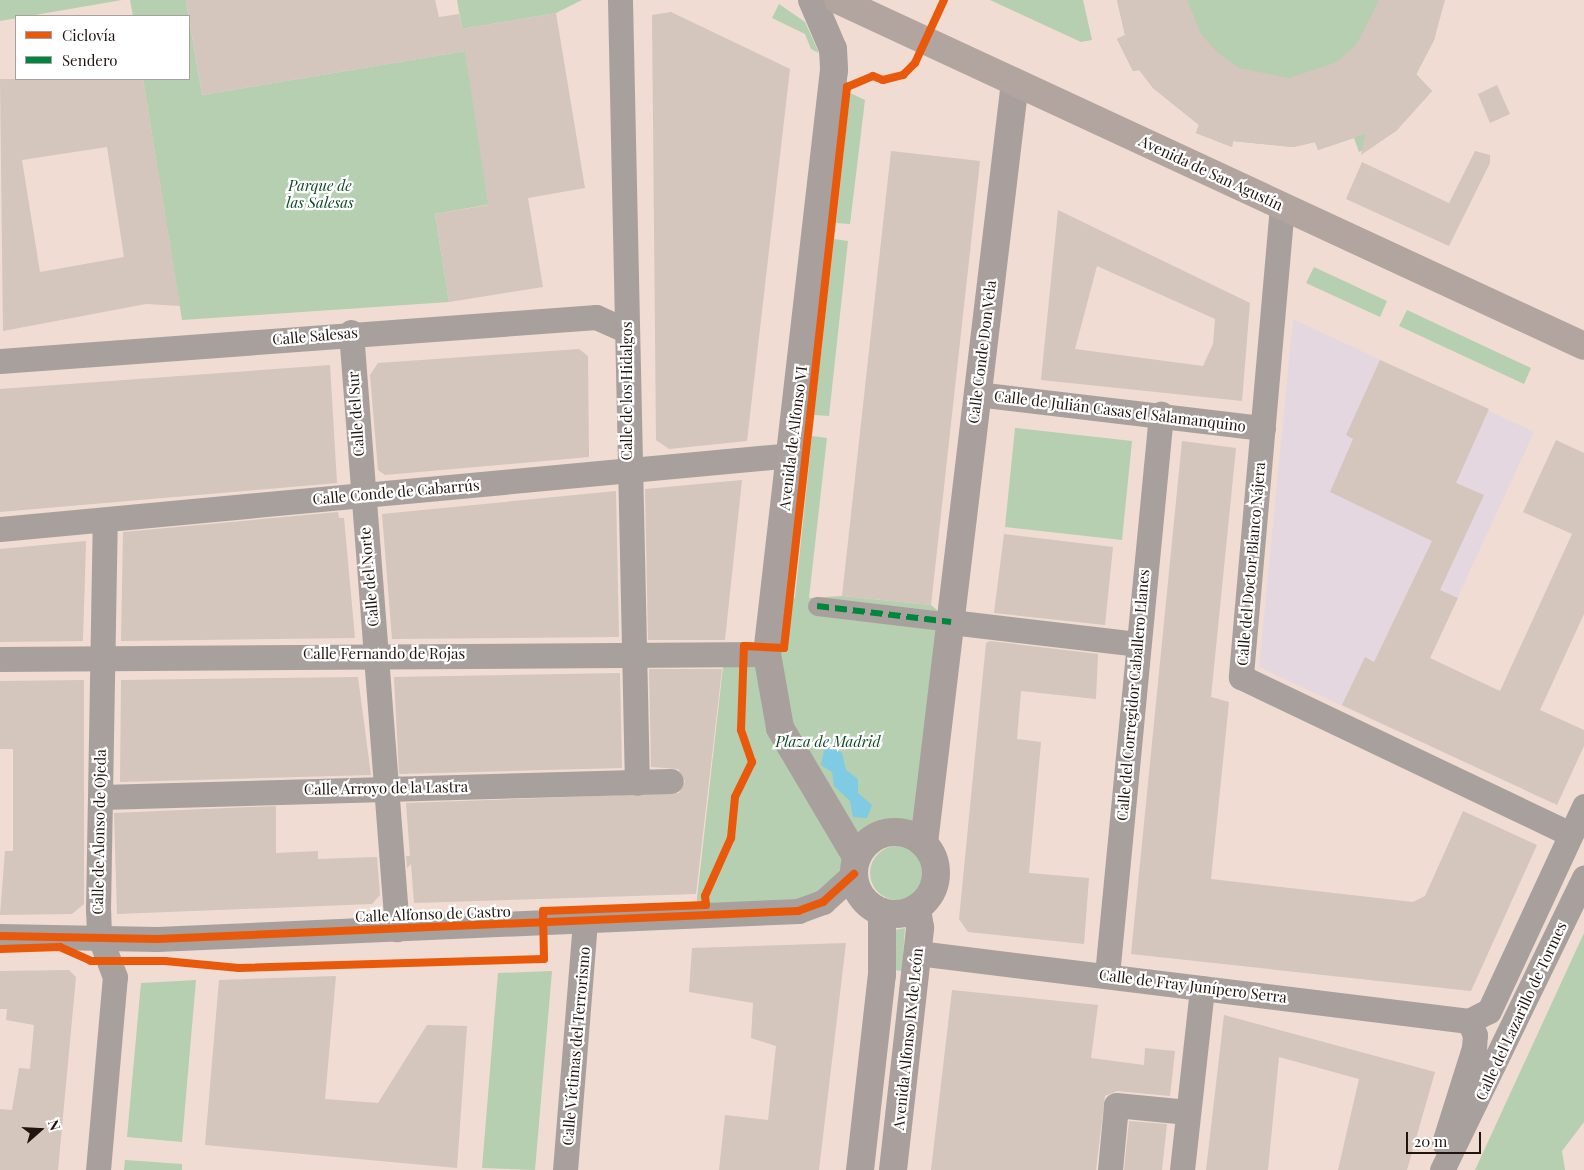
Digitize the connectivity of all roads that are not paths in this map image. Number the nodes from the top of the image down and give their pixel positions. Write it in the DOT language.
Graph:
graph roads {
  1 [pos="620,0"];
  2 [pos="812,0"];
  3 [pos="838,0"];
  4 [pos="1015,82"];
  5 [pos="1282,206"];
  6 [pos="627,331"];
  7 [pos="351,332"];
  8 [pos="1584,346"];
  9 [pos="0,361"];
  10 [pos="977,394"];
  11 [pos="1161,414"];
  12 [pos="1263,428"];
  13 [pos="791,455"];
  14 [pos="627,471"];
  15 [pos="363,496"];
  16 [pos="105,520"];
  17 [pos="0,530"];
  18 [pos="816,606"];
  19 [pos="951,622"];
  20 [pos="1137,644"];
  21 [pos="376,654"];
  22 [pos="767,654"];
  23 [pos="635,655"];
  24 [pos="101,657"];
  25 [pos="0,659"];
  26 [pos="671,781"];
  27 [pos="637,783"];
  28 [pos="386,787"];
  29 [pos="101,797"];
  30 [pos="1584,806"];
  31 [pos="1570,834"];
  32 [pos="924,843"];
  33 [pos="856,866"];
  34 [pos="1584,878"];
  35 [pos="917,908"];
  36 [pos="882,912"];
  37 [pos="586,922"];
  38 [pos="397,929"];
  39 [pos="99,934"];
  40 [pos="0,936"];
  41 [pos="918,953"];
  42 [pos="1107,975"];
  43 [pos="1202,988"];
  44 [pos="1469,1021"];
  45 [pos="1188,1112"];
  46 [pos="98,1170"];
  47 [pos="565,1170"];
  48 [pos="860,1170"];
  49 [pos="893,1170"];
  50 [pos="1110,1170"];
  51 [pos="1182,1170"];
  52 [pos="1435,1170"];
  53 [pos="1442,1170"];
  1 -- 6 [label="street, Calle de los Hidalgos"];
  2 -- 13 [label="main road, Avenida de Alfonso VI"];
  3 -- 4 [label="highway, Avenida de San Agustín"];
  4 -- 5 [label="highway, Avenida de San Agustín"];
  4 -- 10 [label="main road, Calle Conde Don Vela"];
  5 -- 8 [label="highway, Avenida de San Agustín"];
  5 -- 12 [label="street, Calle del Doctor Blanco Nájera"];
  6 -- 7 [label="street, Calle Salesas"];
  6 -- 14 [label="street, Calle de los Hidalgos"];
  7 -- 9 [label="street, Calle Salesas"];
  7 -- 15 [label="street, Calle del Sur"];
  10 -- 11 [label="street, Calle de Julián Casas el Salamanquino"];
  10 -- 19 [label="main road, Calle Conde Don Vela"];
  11 -- 12 [label="street, Calle de Julián Casas el Salamanquino"];
  11 -- 20 [label="street, Calle del Corregidor Caballero Llanes"];
  12 -- 31 [label="street, Calle del Doctor Blanco Nájera"];
  13 -- 14 [label="street, Calle Conde de Cabarrús"];
  13 -- 22 [label="main road, Avenida de Alfonso VI"];
  14 -- 15 [label="street, Calle Conde de Cabarrús"];
  14 -- 23 [label="street, Calle de los Hidalgos"];
  15 -- 16 [label="street, Calle Conde de Cabarrús"];
  15 -- 21 [label="street, Calle del Norte"];
  16 -- 17 [label="street, Calle Conde de Cabarrús"];
  16 -- 24 [label="street, Calle de Alonso de Ojeda"];
  18 -- 19 [label="street"];
  19 -- 20 [label="street"];
  19 -- 32 [label="main road"];
  20 -- 42 [label="street, Calle del Corregidor Caballero Llanes"];
  21 -- 23 [label="street, Calle Fernando de Rojas"];
  21 -- 24 [label="street, Calle Fernando de Rojas"];
  21 -- 28 [label="street, Calle del Norte"];
  22 -- 23 [label="street, Calle Fernando de Rojas"];
  22 -- 33 [label="main road, Avenida de Alfonso VI"];
  23 -- 27 [label="street, Calle de los Hidalgos"];
  24 -- 25 [label="street, Calle Fernando de Rojas"];
  24 -- 29 [label="street, Calle de Alonso de Ojeda"];
  26 -- 27 [label="street, Calle Arroyo de la Lastra"];
  27 -- 28 [label="street, Calle Arroyo de la Lastra"];
  28 -- 29 [label="street, Calle Arroyo de la Lastra"];
  28 -- 38 [label="street, Calle del Norte"];
  29 -- 39 [label="street, Calle de Alonso de Ojeda"];
  30 -- 31 [label="street, Calle del Lazarillo de Tormes"];
  31 -- 44 [label="street, Calle del Lazarillo de Tormes"];
  32 -- 33 [label="main road"];
  32 -- 35 [label="main road"];
  33 -- 36 [label="main road"];
  33 -- 37 [label="street, Calle Alfonso de Castro"];
  34 -- 53 [label="street, Calle del Lazarillo de Tormes"];
  35 -- 36 [label="main road"];
  35 -- 41 [label="main road, Avenida Alfonso IX de León"];
  36 -- 48 [label="main road"];
  37 -- 38 [label="street, Calle Alfonso de Castro"];
  37 -- 47 [label="street, Calle Víctimas del Terrorismo"];
  38 -- 39 [label="street, Calle Alfonso de Castro"];
  39 -- 40 [label="street, Calle Alfonso de Castro"];
  39 -- 46 [label="street, Calle de Alonso de Ojeda"];
  41 -- 42 [label="street, Calle de Fray Junípero Serra"];
  41 -- 49 [label="main road, Avenida Alfonso IX de León"];
  42 -- 43 [label="street, Calle de Fray Junípero Serra"];
  43 -- 44 [label="street, Calle de Fray Junípero Serra"];
  43 -- 45 [label="street"];
  44 -- 52 [label="street, Calle del Lazarillo de Tormes"];
  45 -- 50 [label="street"];
  45 -- 51 [label="street"];
}
